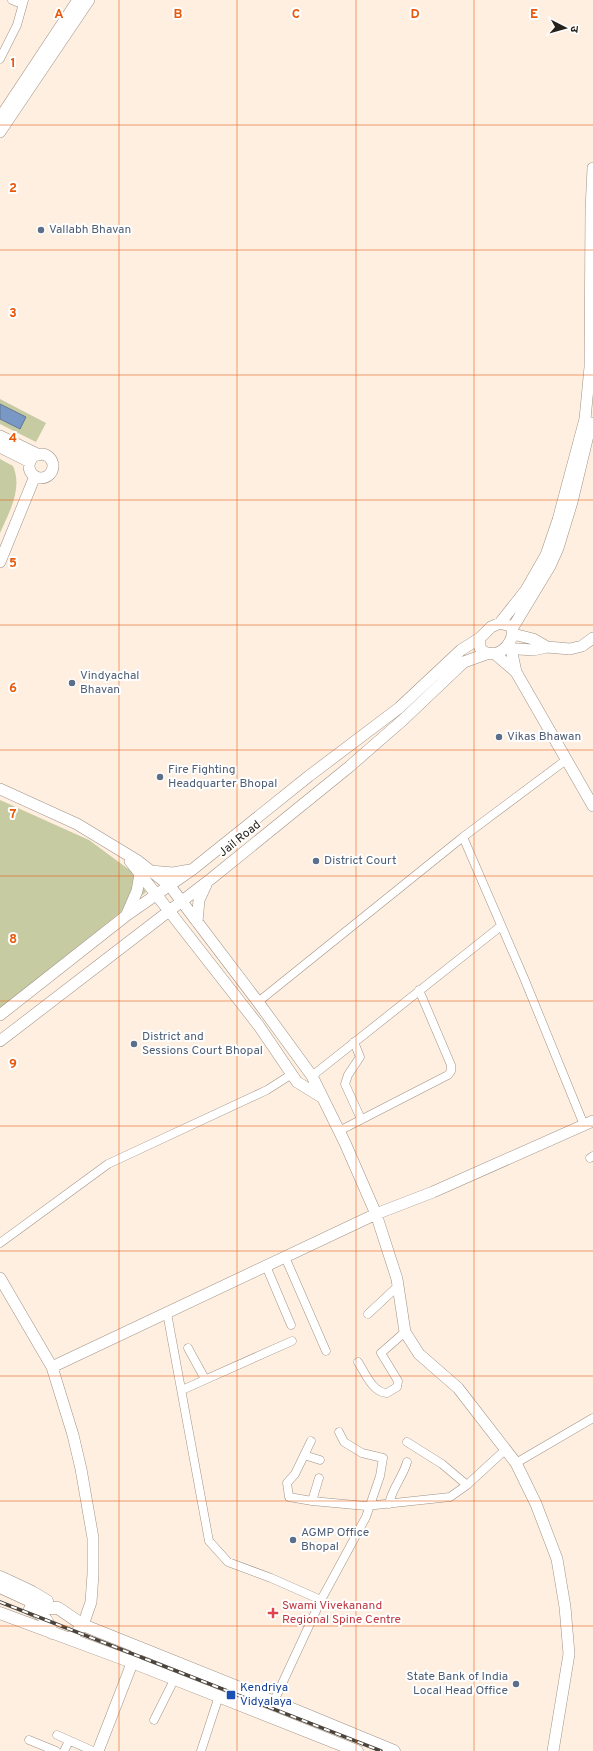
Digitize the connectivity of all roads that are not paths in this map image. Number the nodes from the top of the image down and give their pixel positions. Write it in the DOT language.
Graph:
graph roads {
  1 [pos="12,0"];
  2 [pos="78,0"];
  3 [pos="88,0"];
  4 [pos="23,2"];
  5 [pos="0,59"];
  6 [pos="34,74"];
  7 [pos="0,118"];
  8 [pos="0,132"];
  9 [pos="593,168"];
  10 [pos="593,414"];
  11 [pos="0,436"];
  12 [pos="0,447"];
  13 [pos="39,455"];
  14 [pos="30,462"];
  15 [pos="35,476"];
  16 [pos="0,562"];
  17 [pos="500,623"];
  18 [pos="480,638"];
  19 [pos="593,638"];
  20 [pos="510,641"];
  21 [pos="491,653"];
  22 [pos="516,672"];
  23 [pos="566,760"];
  24 [pos="0,789"];
  25 [pos="593,806"];
  26 [pos="463,837"];
  27 [pos="193,869"];
  28 [pos="145,872"];
  29 [pos="208,881"];
  30 [pos="170,886"];
  31 [pos="156,896"];
  32 [pos="182,902"];
  33 [pos="168,912"];
  34 [pos="127,915"];
  35 [pos="197,922"];
  36 [pos="501,926"];
  37 [pos="419,990"];
  38 [pos="258,1002"];
  39 [pos="0,1015"];
  40 [pos="0,1041"];
  41 [pos="354,1042"];
  42 [pos="292,1074"];
  43 [pos="312,1076"];
  44 [pos="323,1098"];
  45 [pos="361,1119"];
  46 [pos="588,1123"];
  47 [pos="339,1131"];
  48 [pos="376,1214"];
  49 [pos="0,1243"];
  50 [pos="285,1257"];
  51 [pos="266,1266"];
  52 [pos="0,1278"];
  53 [pos="398,1286"];
  54 [pos="167,1313"];
  55 [pos="368,1314"];
  56 [pos="291,1325"];
  57 [pos="404,1332"];
  58 [pos="292,1341"];
  59 [pos="188,1348"];
  60 [pos="326,1351"];
  61 [pos="358,1362"];
  62 [pos="52,1367"];
  63 [pos="205,1379"];
  64 [pos="182,1390"];
  65 [pos="593,1418"];
  66 [pos="339,1432"];
  67 [pos="311,1441"];
  68 [pos="407,1442"];
  69 [pos="505,1450"];
  70 [pos="304,1455"];
  71 [pos="320,1460"];
  72 [pos="407,1462"];
  73 [pos="516,1463"];
  74 [pos="319,1478"];
  75 [pos="467,1485"];
  76 [pos="312,1501"];
  77 [pos="389,1504"];
  78 [pos="371,1506"];
  79 [pos="0,1577"];
  80 [pos="0,1587"];
  81 [pos="0,1596"];
  82 [pos="321,1600"];
  83 [pos="58,1608"];
  84 [pos="0,1613"];
  85 [pos="83,1625"];
  86 [pos="52,1633"];
  87 [pos="70,1639"];
  88 [pos="138,1648"];
  89 [pos="132,1662"];
  90 [pos="174,1680"];
  91 [pos="219,1696"];
  92 [pos="274,1701"];
  93 [pos="154,1720"];
  94 [pos="57,1735"];
  95 [pos="29,1740"];
  96 [pos="69,1741"];
  97 [pos="56,1751"];
  98 [pos="64,1751"];
  99 [pos="93,1751"];
  100 [pos="98,1751"];
  101 [pos="201,1751"];
  102 [pos="357,1751"];
  103 [pos="394,1751"];
  104 [pos="553,1751"];
  1 -- 4 [label="street"];
  2 -- 6 [label="street"];
  3 -- 6 [label="street"];
  4 -- 5 [label="street"];
  6 -- 7 [label="street"];
  6 -- 8 [label="street"];
  9 -- 17 [label="street, Jail Road"];
  10 -- 20 [label="street"];
  11 -- 13 [label="street"];
  12 -- 14 [label="street"];
  13 -- 14 [label="street"];
  13 -- 15 [label="street"];
  14 -- 15 [label="street"];
  15 -- 16 [label="street"];
  17 -- 18 [label="street, Jail Road"];
  17 -- 20 [label="street"];
  18 -- 21 [label="street"];
  18 -- 27 [label="street, Jail Road"];
  19 -- 20 [label="street"];
  20 -- 21 [label="street, Jail Road"];
  20 -- 22 [label="street"];
  21 -- 22 [label="street"];
  21 -- 29 [label="street, Jail Road"];
  22 -- 23 [label="street"];
  23 -- 25 [label="street"];
  23 -- 26 [label="street"];
  24 -- 28 [label="street"];
  26 -- 36 [label="street"];
  26 -- 38 [label="street"];
  27 -- 28 [label="street"];
  27 -- 30 [label="street, Jail Road"];
  28 -- 30 [label="street"];
  28 -- 31 [label="street"];
  28 -- 34 [label="street"];
  29 -- 32 [label="street, Jail Road"];
  29 -- 35 [label="street"];
  30 -- 31 [label="street, Jail Road"];
  30 -- 32 [label="street"];
  31 -- 33 [label="street"];
  31 -- 34 [label="street, Jail Road"];
  32 -- 33 [label="street, Jail Road"];
  32 -- 35 [label="street"];
  33 -- 40 [label="street, Jail Road"];
  33 -- 42 [label="street"];
  34 -- 39 [label="street, Jail Road"];
  35 -- 38 [label="street"];
  36 -- 37 [label="street"];
  36 -- 46 [label="street"];
  37 -- 41 [label="street"];
  37 -- 45 [label="street"];
  38 -- 43 [label="street"];
  41 -- 43 [label="street"];
  41 -- 45 [label="street"];
  42 -- 44 [label="street"];
  42 -- 49 [label="street"];
  43 -- 44 [label="street"];
  44 -- 47 [label="street"];
  45 -- 47 [label="street"];
  46 -- 48 [label="street"];
  47 -- 48 [label="street"];
  48 -- 50 [label="street"];
  48 -- 53 [label="street"];
  50 -- 51 [label="street"];
  50 -- 60 [label="street"];
  51 -- 54 [label="street"];
  51 -- 56 [label="street"];
  52 -- 62 [label="street"];
  53 -- 55 [label="street"];
  53 -- 57 [label="street"];
  54 -- 62 [label="street"];
  54 -- 64 [label="street"];
  57 -- 61 [label="street"];
  57 -- 69 [label="street"];
  58 -- 63 [label="street"];
  59 -- 63 [label="street"];
  62 -- 85 [label="street"];
  63 -- 64 [label="street"];
  64 -- 82 [label="street"];
  65 -- 73 [label="street"];
  66 -- 78 [label="street"];
  67 -- 70 [label="street"];
  68 -- 75 [label="street"];
  69 -- 73 [label="street"];
  69 -- 75 [label="street"];
  70 -- 71 [label="street"];
  70 -- 76 [label="street"];
  72 -- 77 [label="street"];
  73 -- 104 [label="street"];
  74 -- 76 [label="street"];
  75 -- 77 [label="street"];
  76 -- 78 [label="street"];
  77 -- 78 [label="street"];
  78 -- 82 [label="street"];
  79 -- 83 [label="main road"];
  80 -- 83 [label="main road"];
  81 -- 86 [label="main road"];
  82 -- 92 [label="street"];
  83 -- 85 [label="main road"];
  84 -- 86 [label="main road"];
  85 -- 87 [label="street"];
  85 -- 88 [label="main road"];
  86 -- 87 [label="main road"];
  87 -- 89 [label="main road"];
  88 -- 89 [label="street"];
  88 -- 92 [label="main road"];
  89 -- 90 [label="main road"];
  89 -- 100 [label="street"];
  90 -- 91 [label="main road"];
  90 -- 93 [label="street"];
  91 -- 101 [label="street"];
  91 -- 102 [label="main road"];
  92 -- 103 [label="main road"];
  94 -- 96 [label="street"];
  95 -- 97 [label="street"];
  96 -- 98 [label="street"];
  96 -- 99 [label="street"];
}
